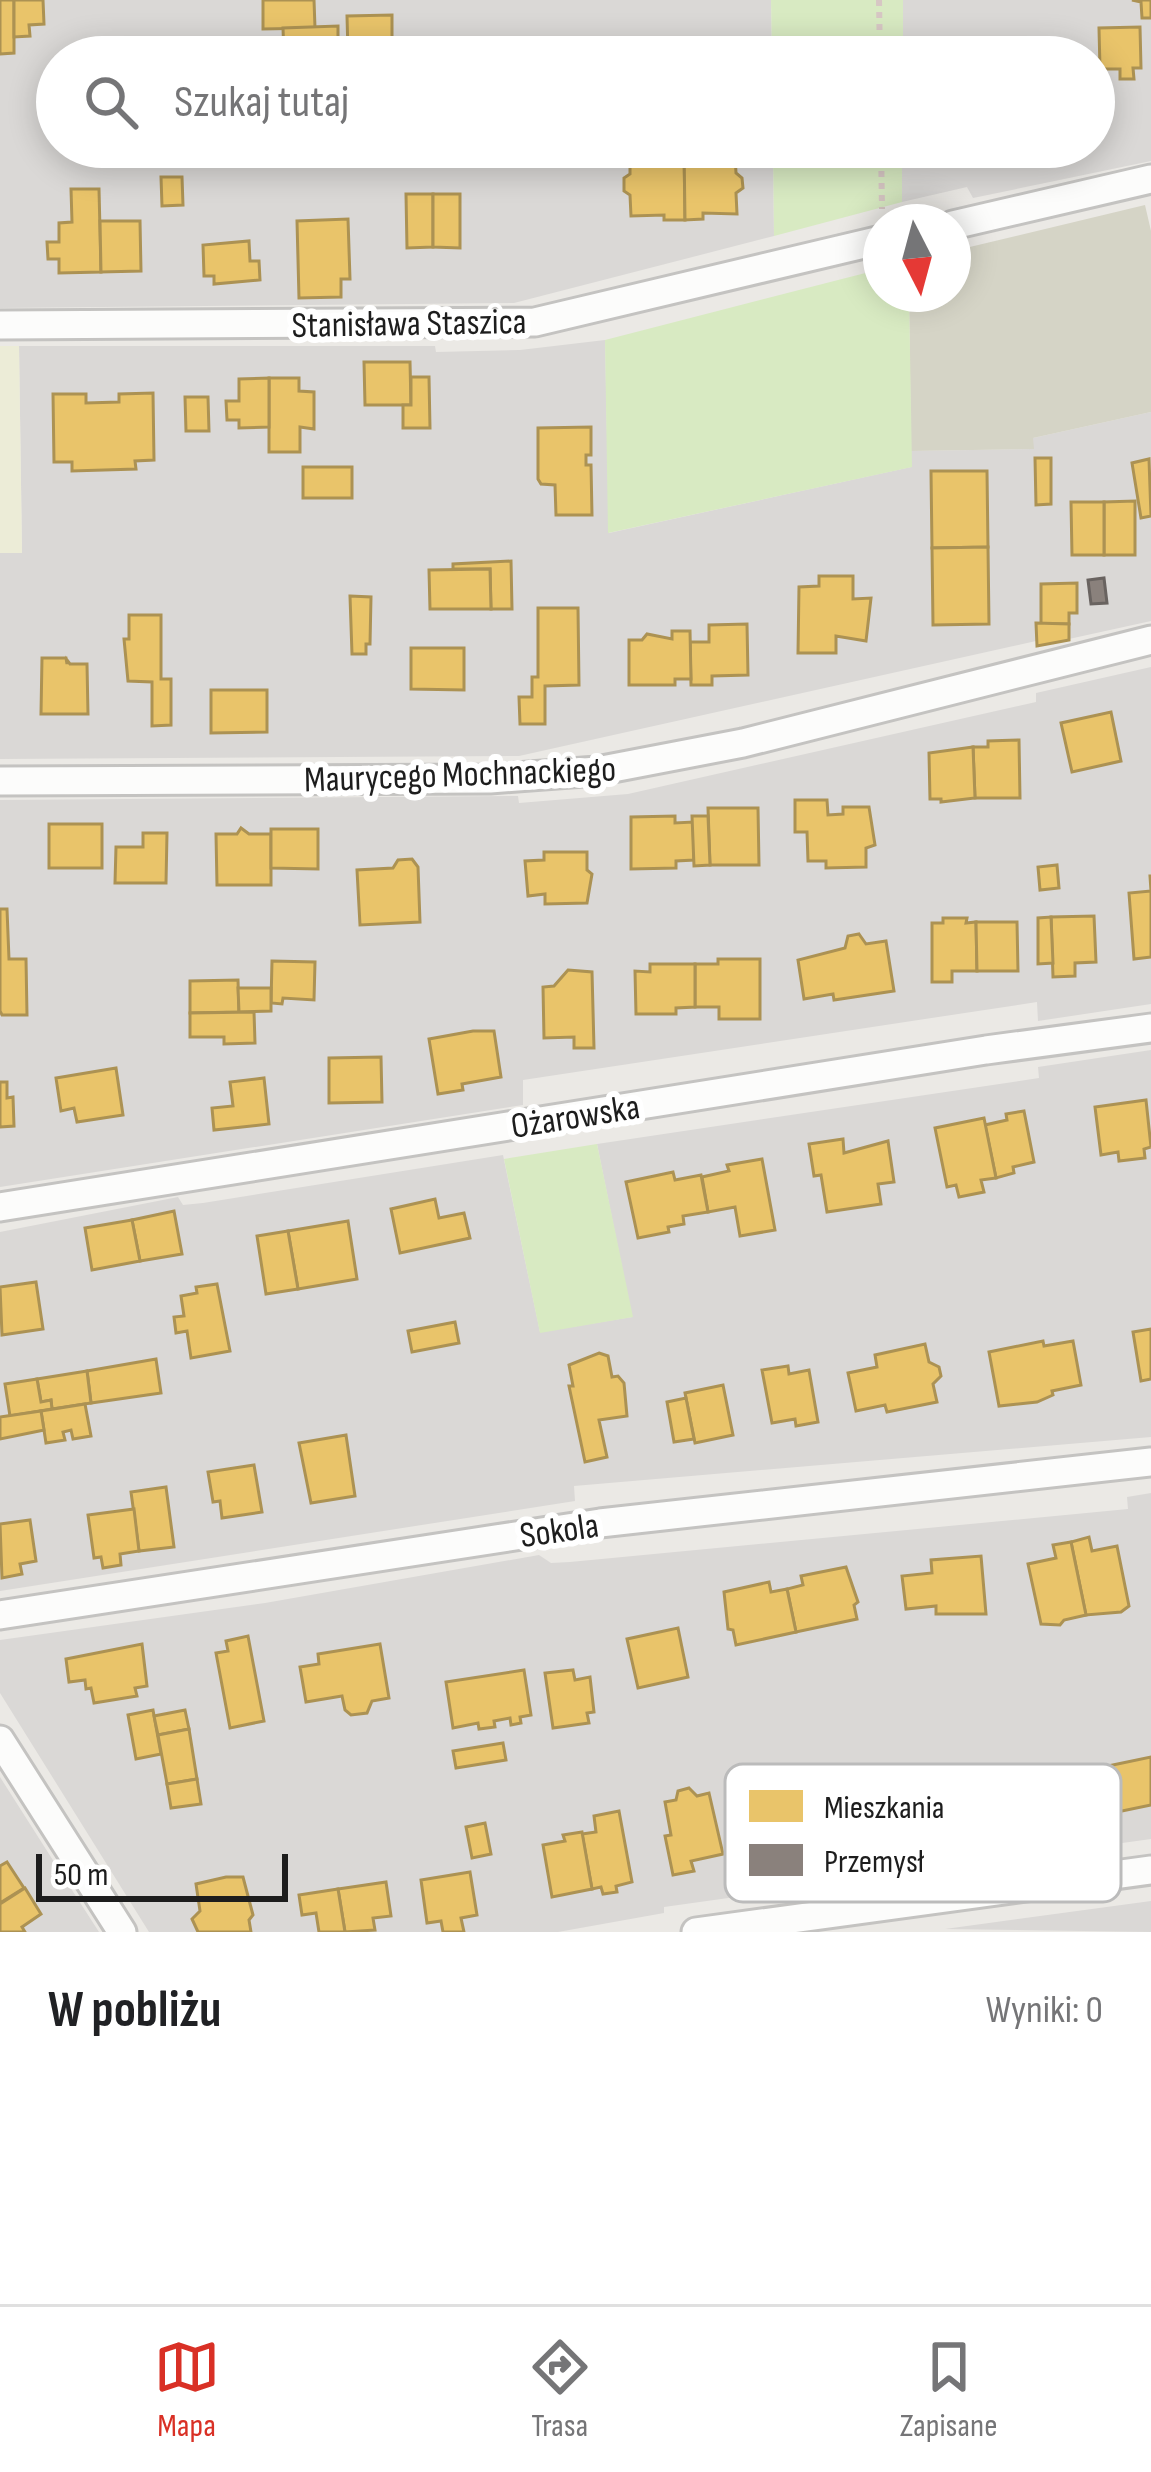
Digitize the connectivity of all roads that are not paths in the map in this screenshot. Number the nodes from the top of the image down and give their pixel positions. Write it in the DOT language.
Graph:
graph roads {
  1 [pos="1151,179"];
  2 [pos="971,221"];
  3 [pos="863,244"];
  4 [pos="0,325"];
  5 [pos="1151,640"];
  6 [pos="0,781"];
  7 [pos="1151,1028"];
  8 [pos="0,1207"];
  9 [pos="1151,1462"];
  10 [pos="0,1615"];
  11 [pos="0,1740"];
  12 [pos="1151,1870"];
  13 [pos="1121,1874"];
  14 [pos="916,1902"];
  15 [pos="122,1932"];
  16 [pos="696,1932"];
  1 -- 2 [label="street"];
  3 -- 4 [label="street, Stanisława Staszica"];
  5 -- 6 [label="street, Maurycego Mochnackiego"];
  7 -- 8 [label="street, Ożarowska"];
  9 -- 10 [label="street, Sokola"];
  11 -- 15 [label="street"];
  12 -- 13 [label="street"];
  14 -- 16 [label="street"];
}
